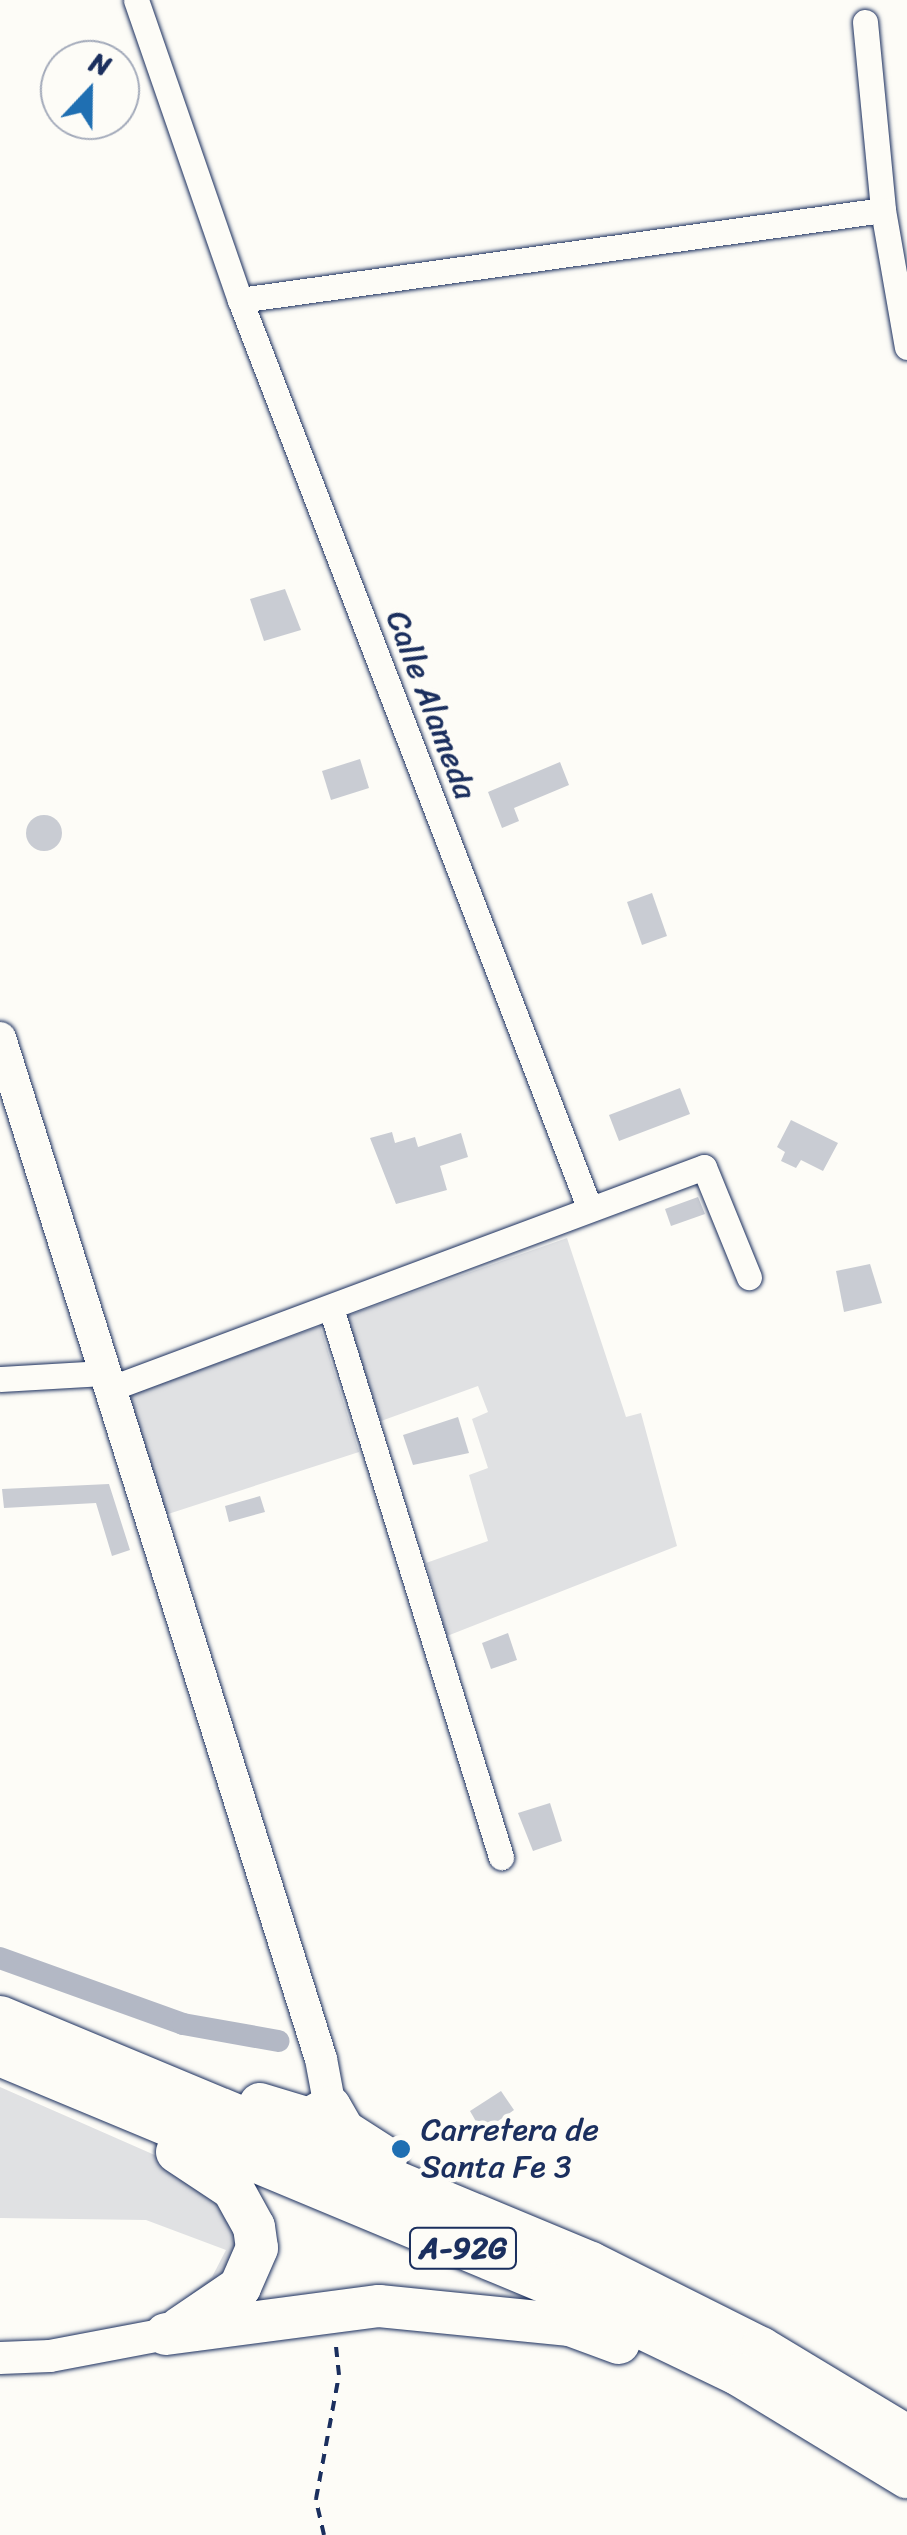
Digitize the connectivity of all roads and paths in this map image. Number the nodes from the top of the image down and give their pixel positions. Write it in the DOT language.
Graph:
graph roads {
  1 [pos="136,0"];
  2 [pos="865,22"];
  3 [pos="883,210"];
  4 [pos="240,300"];
  5 [pos="907,347"];
  6 [pos="0,1038"];
  7 [pos="589,1207"];
  8 [pos="749,1277"];
  9 [pos="331,1308"];
  10 [pos="0,1379"];
  11 [pos="106,1381"];
  12 [pos="502,1856"];
  13 [pos="0,1996"];
  14 [pos="0,2017"];
  15 [pos="0,2055"];
  16 [pos="58,2080"];
  17 [pos="330,2107"];
  18 [pos="511,2230"];
  19 [pos="327,2310"];
  20 [pos="166,2334"];
  21 [pos="0,2358"];
  22 [pos="738,2375"];
  23 [pos="907,2436"];
  24 [pos="907,2478"];
  25 [pos="324,2535"];
  1 -- 4 [label="street, Calle Alameda"];
  2 -- 3 [label="street"];
  3 -- 4 [label="street"];
  3 -- 5 [label="street"];
  4 -- 7 [label="street, Calle Alameda"];
  6 -- 11 [label="street"];
  7 -- 8 [label="street"];
  7 -- 9 [label="street"];
  9 -- 11 [label="street"];
  9 -- 12 [label="street"];
  10 -- 11 [label="street"];
  11 -- 17 [label="street"];
  13 -- 17 [label="highway"];
  14 -- 18 [label="highway, A-92G"];
  15 -- 16 [label="highway, A-92G"];
  16 -- 20 [label="highway"];
  16 -- 22 [label="highway, A-92G"];
  17 -- 18 [label="highway"];
  18 -- 23 [label="highway, A-92G"];
  19 -- 20 [label="highway"];
  19 -- 22 [label="highway"];
  19 -- 25 [label="path"];
  20 -- 21 [label="street"];
  22 -- 24 [label="highway, A-92G"];
}
